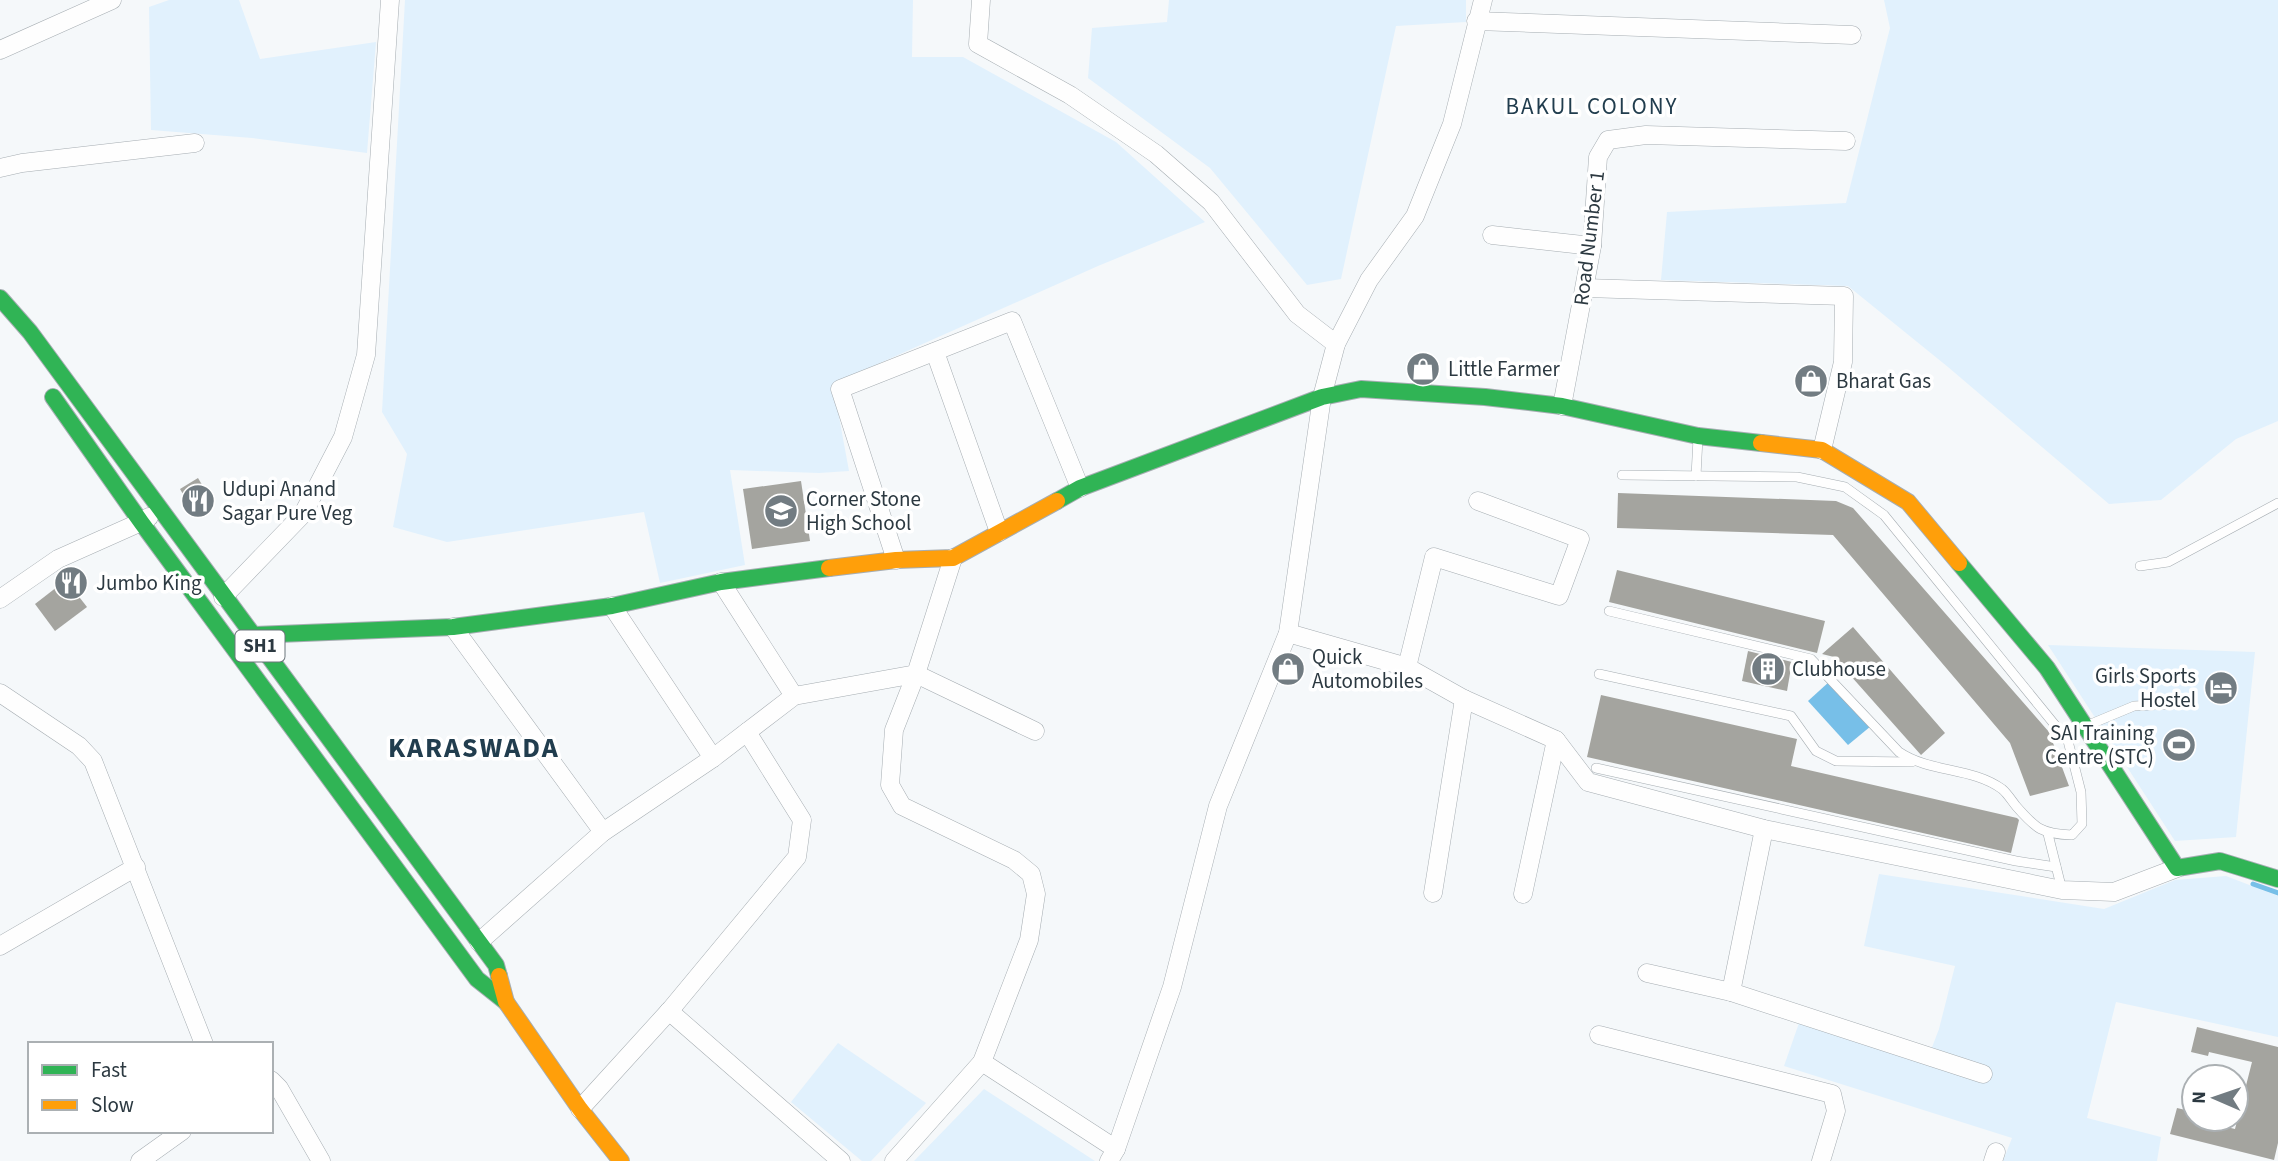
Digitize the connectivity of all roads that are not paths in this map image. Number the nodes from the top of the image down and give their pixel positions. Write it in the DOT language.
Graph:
graph roads {
  1 [pos="112,0"];
  2 [pos="390,0"];
  3 [pos="981,0"];
  4 [pos="1483,0"];
  5 [pos="1476,21"];
  6 [pos="1852,35"];
  7 [pos="0,50"];
  8 [pos="1846,141"];
  9 [pos="195,143"];
  10 [pos="0,168"];
  11 [pos="1492,234"];
  12 [pos="1592,246"];
  13 [pos="1585,288"];
  14 [pos="0,298"];
  15 [pos="1336,344"];
  16 [pos="934,352"];
  17 [pos="41,380"];
  18 [pos="1322,397"];
  19 [pos="1562,406"];
  20 [pos="1698,436"];
  21 [pos="1822,450"];
  22 [pos="1622,475"];
  23 [pos="1696,475"];
  24 [pos="1080,488"];
  25 [pos="1478,501"];
  26 [pos="2278,503"];
  27 [pos="159,509"];
  28 [pos="141,522"];
  29 [pos="999,532"];
  30 [pos="953,558"];
  31 [pos="896,560"];
  32 [pos="2140,566"];
  33 [pos="721,582"];
  34 [pos="223,597"];
  35 [pos="0,599"];
  36 [pos="612,606"];
  37 [pos="1609,611"];
  38 [pos="453,627"];
  39 [pos="1288,634"];
  40 [pos="252,635"];
  41 [pos="232,645"];
  42 [pos="1407,667"];
  43 [pos="916,674"];
  44 [pos="1599,674"];
  45 [pos="0,693"];
  46 [pos="794,696"];
  47 [pos="1464,699"];
  48 [pos="2176,705"];
  49 [pos="2084,726"];
  50 [pos="1035,731"];
  51 [pos="747,732"];
  52 [pos="1556,740"];
  53 [pos="713,758"];
  54 [pos="1914,762"];
  55 [pos="1596,768"];
  56 [pos="1764,830"];
  57 [pos="603,832"];
  58 [pos="2048,834"];
  59 [pos="136,867"];
  60 [pos="2056,867"];
  61 [pos="2177,867"];
  62 [pos="2278,879"];
  63 [pos="2062,890"];
  64 [pos="1433,892"];
  65 [pos="1523,894"];
  66 [pos="479,942"];
  67 [pos="0,946"];
  68 [pos="1647,973"];
  69 [pos="1731,992"];
  70 [pos="506,1002"];
  71 [pos="669,1010"];
  72 [pos="1599,1035"];
  73 [pos="203,1042"];
  74 [pos="982,1062"];
  75 [pos="1983,1074"];
  76 [pos="273,1082"];
  77 [pos="580,1109"];
  78 [pos="179,1133"];
  79 [pos="1113,1155"];
  80 [pos="140,1161"];
  81 [pos="321,1161"];
  82 [pos="621,1161"];
  83 [pos="841,1161"];
  84 [pos="894,1161"];
  85 [pos="1821,1161"];
  1 -- 7 [label="street"];
  2 -- 34 [label="street"];
  3 -- 15 [label="street"];
  4 -- 5 [label="street"];
  5 -- 6 [label="street"];
  5 -- 15 [label="street"];
  8 -- 12 [label="street, Road Number 1"];
  9 -- 10 [label="street"];
  11 -- 12 [label="street"];
  12 -- 13 [label="street, Road Number 1"];
  13 -- 19 [label="street, Road Number 1"];
  13 -- 21 [label="street"];
  14 -- 27 [label="street, SH1"];
  15 -- 18 [label="street"];
  16 -- 24 [label="street"];
  16 -- 29 [label="street"];
  16 -- 31 [label="street"];
  17 -- 28 [label="street, SH1"];
  18 -- 19 [label="street"];
  18 -- 24 [label="street"];
  18 -- 39 [label="street"];
  19 -- 20 [label="street"];
  20 -- 21 [label="street"];
  20 -- 23 [label="lane"];
  21 -- 49 [label="street"];
  22 -- 23 [label="lane"];
  23 -- 58 [label="lane"];
  24 -- 29 [label="street"];
  25 -- 42 [label="street"];
  26 -- 32 [label="lane"];
  27 -- 28 [label="street"];
  27 -- 34 [label="street, SH1"];
  28 -- 35 [label="street"];
  28 -- 41 [label="street, SH1"];
  29 -- 30 [label="street"];
  30 -- 31 [label="street"];
  30 -- 43 [label="street"];
  31 -- 33 [label="street"];
  33 -- 36 [label="street"];
  33 -- 46 [label="street"];
  34 -- 40 [label="street, SH1"];
  36 -- 38 [label="street"];
  36 -- 53 [label="street"];
  37 -- 54 [label="lane"];
  38 -- 40 [label="street"];
  38 -- 57 [label="street"];
  39 -- 42 [label="street"];
  39 -- 79 [label="street"];
  40 -- 41 [label="street"];
  40 -- 66 [label="street, SH1"];
  41 -- 70 [label="street, SH1"];
  42 -- 47 [label="street"];
  43 -- 46 [label="street"];
  43 -- 50 [label="street"];
  43 -- 74 [label="street"];
  44 -- 54 [label="lane"];
  45 -- 59 [label="street"];
  46 -- 51 [label="street"];
  47 -- 52 [label="street"];
  47 -- 64 [label="street"];
  48 -- 49 [label="lane"];
  49 -- 61 [label="street"];
  51 -- 53 [label="street"];
  51 -- 71 [label="street"];
  52 -- 56 [label="street"];
  52 -- 65 [label="street"];
  53 -- 57 [label="street"];
  54 -- 58 [label="lane"];
  55 -- 60 [label="lane"];
  56 -- 63 [label="street"];
  56 -- 69 [label="street"];
  57 -- 66 [label="street"];
  58 -- 60 [label="lane"];
  59 -- 67 [label="street"];
  59 -- 73 [label="street"];
  60 -- 63 [label="lane"];
  61 -- 62 [label="street"];
  61 -- 63 [label="street"];
  66 -- 70 [label="street, SH1"];
  68 -- 69 [label="street"];
  69 -- 75 [label="street"];
  70 -- 77 [label="street, SH1"];
  71 -- 77 [label="street"];
  71 -- 83 [label="street"];
  72 -- 85 [label="street"];
  74 -- 79 [label="street"];
  74 -- 84 [label="street"];
  76 -- 81 [label="street"];
  77 -- 82 [label="street, SH1"];
  78 -- 80 [label="street"];
}
